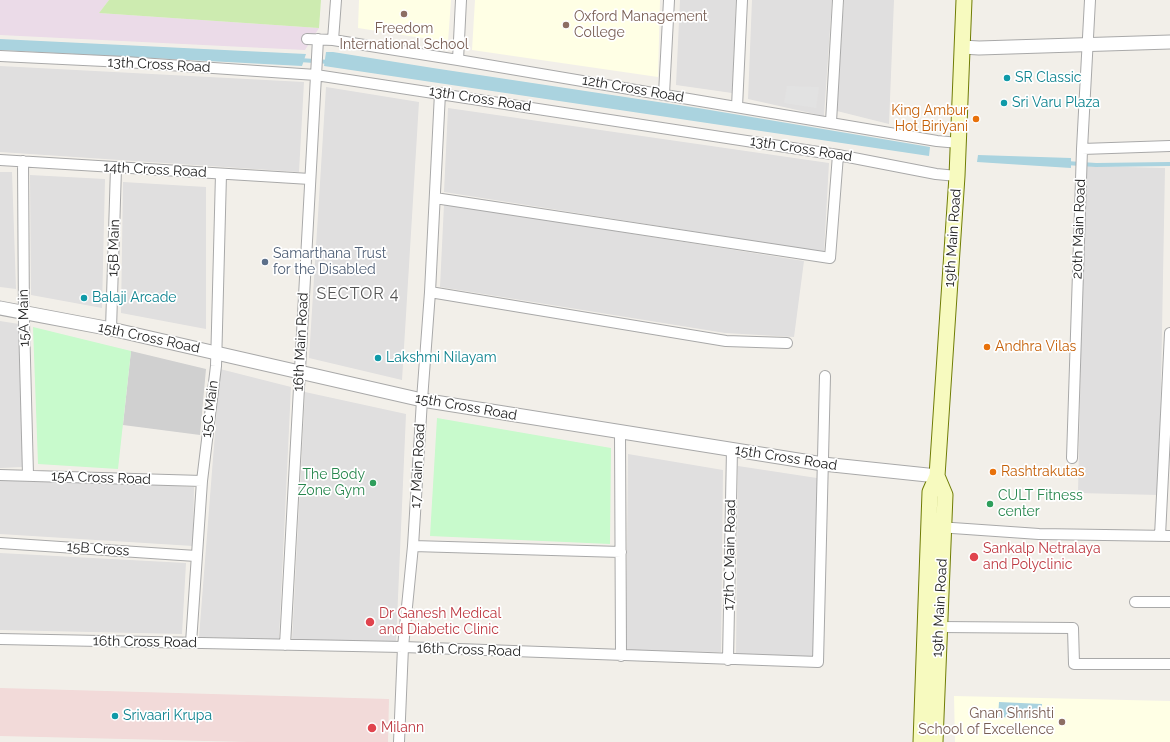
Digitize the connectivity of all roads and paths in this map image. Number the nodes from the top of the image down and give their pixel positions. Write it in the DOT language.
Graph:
graph roads {
  1 [pos="336,0"];
  2 [pos="461,0"];
  3 [pos="669,0"];
  4 [pos="742,0"];
  5 [pos="838,0"];
  6 [pos="964,0"];
  7 [pos="1090,0"];
  8 [pos="312,39"];
  9 [pos="333,40"];
  10 [pos="1170,42"];
  11 [pos="1088,46"];
  12 [pos="962,47"];
  13 [pos="0,56"];
  14 [pos="458,60"];
  15 [pos="316,70"];
  16 [pos="440,93"];
  17 [pos="664,94"];
  18 [pos="737,107"];
  19 [pos="831,122"];
  20 [pos="1170,146"];
  21 [pos="1082,149"];
  22 [pos="838,154"];
  23 [pos="958,158"];
  24 [pos="0,160"];
  25 [pos="23,161"];
  26 [pos="116,168"];
  27 [pos="221,174"];
  28 [pos="310,179"];
  29 [pos="435,198"];
  30 [pos="430,292"];
  31 [pos="0,308"];
  32 [pos="24,312"];
  33 [pos="111,329"];
  34 [pos="1170,333"];
  35 [pos="787,344"];
  36 [pos="216,352"];
  37 [pos="300,372"];
  38 [pos="825,376"];
  39 [pos="422,400"];
  40 [pos="620,432"];
  41 [pos="732,450"];
  42 [pos="1072,458"];
  43 [pos="823,464"];
  44 [pos="0,475"];
  45 [pos="28,475"];
  46 [pos="937,476"];
  47 [pos="202,481"];
  48 [pos="928,526"];
  49 [pos="944,527"];
  50 [pos="1165,536"];
  51 [pos="0,543"];
  52 [pos="413,546"];
  53 [pos="621,552"];
  54 [pos="196,556"];
  55 [pos="1135,602"];
  56 [pos="1170,602"];
  57 [pos="939,627"];
  58 [pos="0,639"];
  59 [pos="191,643"];
  60 [pos="285,645"];
  61 [pos="403,647"];
  62 [pos="621,656"];
  63 [pos="728,660"];
  64 [pos="1170,664"];
  65 [pos="399,742"];
  66 [pos="921,742"];
  67 [pos="935,742"];
  1 -- 9 [label="street"];
  2 -- 14 [label="street"];
  3 -- 17 [label="street"];
  4 -- 18 [label="street"];
  5 -- 19 [label="street"];
  6 -- 12 [label="main road, 19th Main Road"];
  7 -- 11 [label="street, 20th Main Road"];
  8 -- 9 [label="street, 12th Cross Road"];
  8 -- 15 [label="street, 16th Main Road"];
  9 -- 14 [label="street, 12th Cross Road"];
  10 -- 11 [label="street"];
  11 -- 12 [label="street"];
  11 -- 21 [label="street, 20th Main Road"];
  12 -- 23 [label="main road, 19th Main Road"];
  13 -- 15 [label="street, 13th Cross Road"];
  14 -- 17 [label="street, 12th Cross Road"];
  15 -- 16 [label="street, 13th Cross Road"];
  15 -- 28 [label="street, 16th Main Road"];
  16 -- 22 [label="street, 13th Cross Road"];
  16 -- 29 [label="street, 17 Main Road"];
  17 -- 18 [label="street, 12th Cross Road"];
  18 -- 19 [label="street, 12th Cross Road"];
  19 -- 23 [label="street, 12th Cross Road"];
  20 -- 21 [label="street"];
  21 -- 42 [label="street, 20th Main Road"];
  22 -- 23 [label="street, 13th Cross Road"];
  22 -- 29 [label="street"];
  23 -- 46 [label="main road, 19th Main Road"];
  24 -- 25 [label="street, 14th Cross Road"];
  25 -- 26 [label="street, 14th Cross Road"];
  25 -- 32 [label="street, 15A Main"];
  26 -- 27 [label="street, 14th Cross Road"];
  26 -- 33 [label="street, 15B Main"];
  27 -- 28 [label="street, 14th Cross Road"];
  27 -- 36 [label="street, 15C Main"];
  28 -- 37 [label="street, 16th Main Road"];
  29 -- 30 [label="street, 17 Main Road"];
  30 -- 35 [label="street"];
  30 -- 39 [label="street, 17 Main Road"];
  31 -- 32 [label="street, 15th Cross Road"];
  32 -- 33 [label="street, 15th Cross Road"];
  32 -- 45 [label="street, 15A Main"];
  33 -- 36 [label="street, 15th Cross Road"];
  34 -- 50 [label="street"];
  36 -- 37 [label="street, 15th Cross Road"];
  36 -- 47 [label="street, 15C Main"];
  37 -- 39 [label="street, 15th Cross Road"];
  37 -- 60 [label="street, 16th Main Road"];
  38 -- 43 [label="street"];
  39 -- 40 [label="street, 15th Cross Road"];
  39 -- 52 [label="street, 17 Main Road"];
  40 -- 41 [label="street, 15th Cross Road"];
  40 -- 53 [label="street"];
  41 -- 43 [label="street, 15th Cross Road"];
  41 -- 63 [label="street, 17th C Main Road"];
  43 -- 46 [label="street, 15th Cross Road"];
  43 -- 63 [label="street, 16th Cross Road"];
  44 -- 45 [label="street, 15A Cross Road"];
  45 -- 47 [label="street, 15A Cross Road"];
  46 -- 48 [label="main road, 19th Main Road"];
  46 -- 49 [label="main road, 19th Main Road"];
  47 -- 54 [label="street, 15C Main"];
  48 -- 49 [label="street"];
  48 -- 66 [label="main road, 19th Main Road"];
  49 -- 50 [label="street"];
  49 -- 57 [label="main road, 19th Main Road"];
  51 -- 54 [label="street, 15B Cross"];
  52 -- 53 [label="street"];
  52 -- 61 [label="street, 17 Main Road"];
  53 -- 62 [label="street"];
  54 -- 59 [label="street, 15C Main"];
  55 -- 56 [label="street"];
  57 -- 64 [label="street"];
  57 -- 67 [label="main road, 19th Main Road"];
  58 -- 59 [label="street, 16th Cross Road"];
  59 -- 60 [label="street, 16th Cross Road"];
  60 -- 61 [label="street, 16th Cross Road"];
  61 -- 62 [label="street, 16th Cross Road"];
  61 -- 65 [label="street, 17 Main Road"];
  62 -- 63 [label="street, 16th Cross Road"];
}
